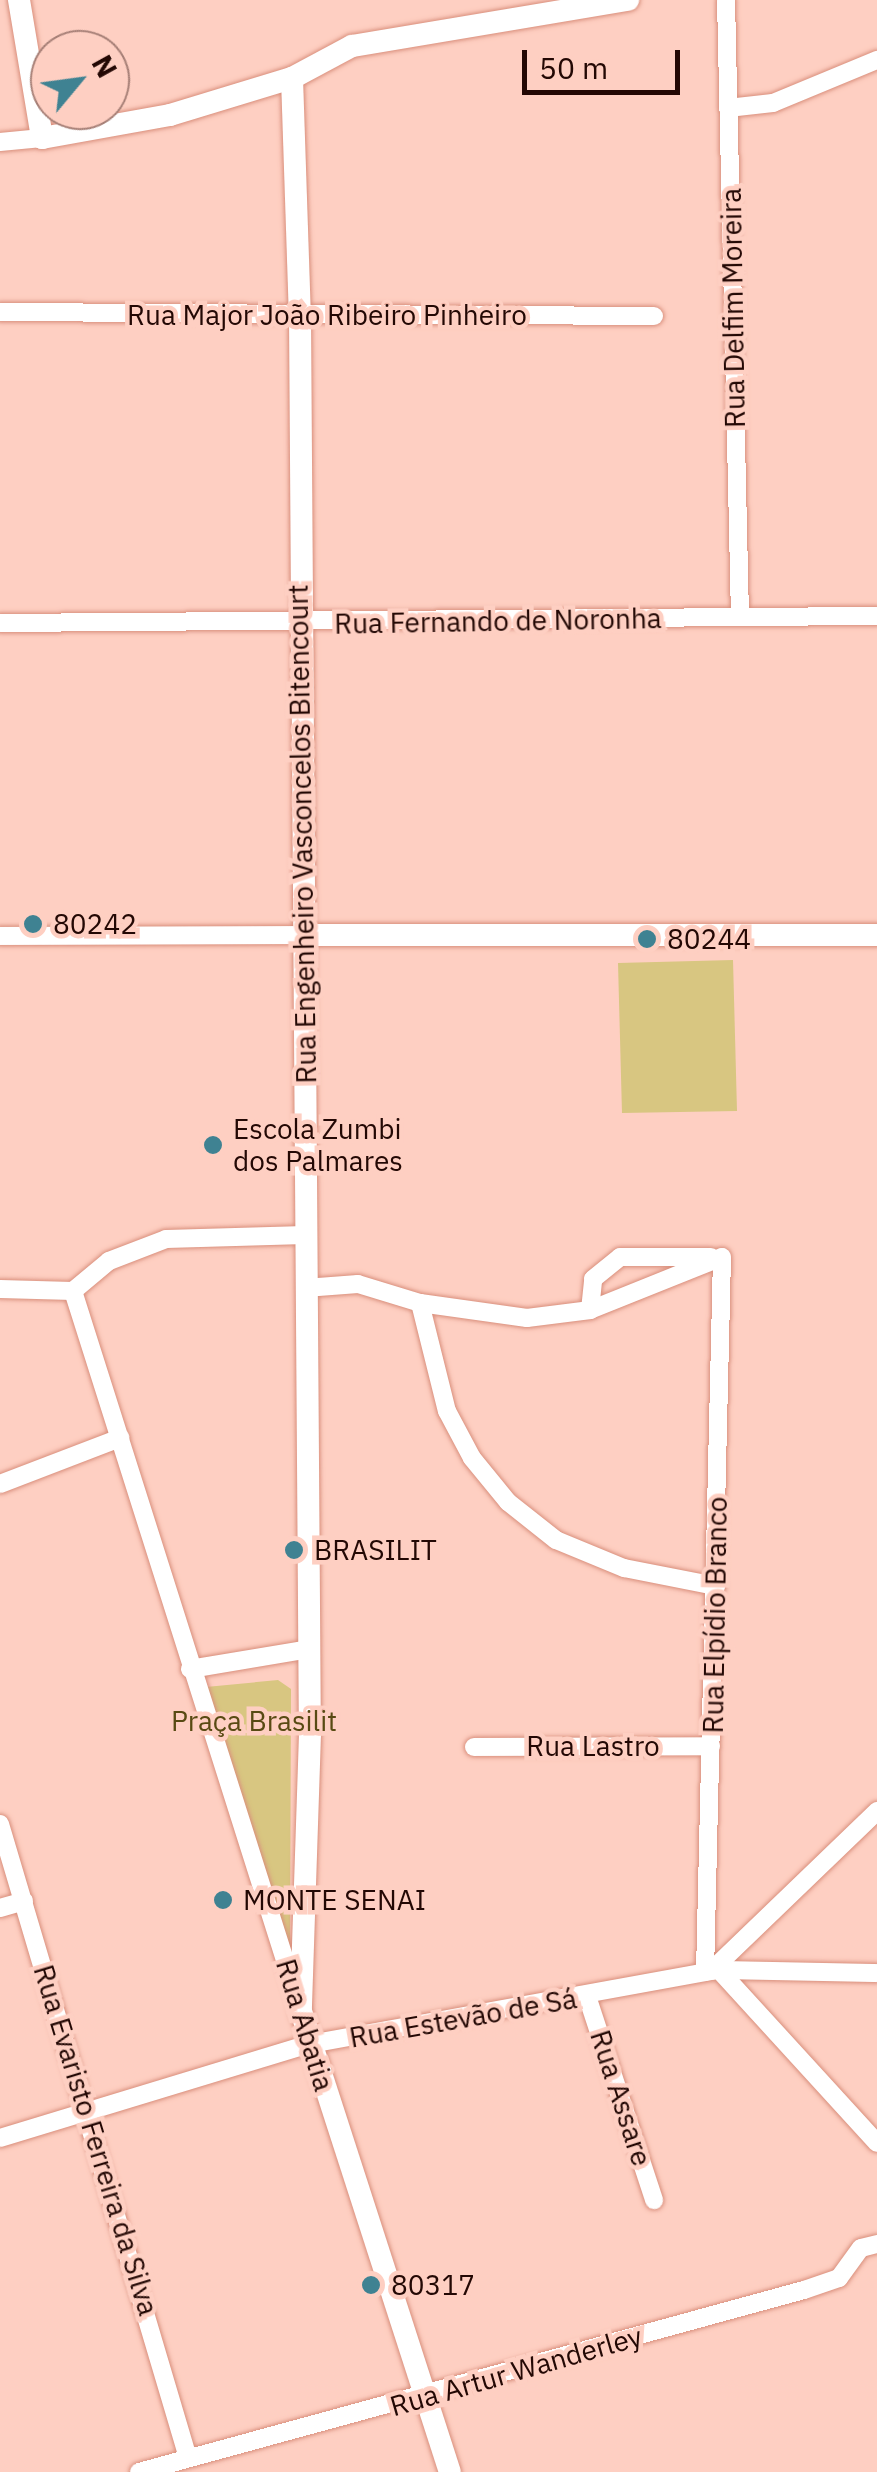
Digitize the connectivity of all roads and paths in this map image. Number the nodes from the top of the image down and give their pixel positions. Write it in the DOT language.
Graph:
graph roads {
  1 [pos="19,0"];
  2 [pos="628,0"];
  3 [pos="726,0"];
  4 [pos="877,60"];
  5 [pos="292,78"];
  6 [pos="728,108"];
  7 [pos="42,138"];
  8 [pos="0,142"];
  9 [pos="0,312"];
  10 [pos="300,316"];
  11 [pos="654,316"];
  12 [pos="740,616"];
  13 [pos="877,616"];
  14 [pos="0,623"];
  15 [pos="298,625"];
  16 [pos="306,935"];
  17 [pos="0,936"];
  18 [pos="877,936"];
  19 [pos="305,1235"];
  20 [pos="717,1257"];
  21 [pos="305,1288"];
  22 [pos="0,1289"];
  23 [pos="73,1291"];
  24 [pos="420,1302"];
  25 [pos="590,1310"];
  26 [pos="120,1438"];
  27 [pos="0,1484"];
  28 [pos="716,1586"];
  29 [pos="310,1649"];
  30 [pos="190,1670"];
  31 [pos="712,1746"];
  32 [pos="474,1747"];
  33 [pos="877,1811"];
  34 [pos="0,1824"];
  35 [pos="24,1901"];
  36 [pos="0,1908"];
  37 [pos="712,1971"];
  38 [pos="877,1974"];
  39 [pos="587,1996"];
  40 [pos="301,2011"];
  41 [pos="310,2044"];
  42 [pos="89,2112"];
  43 [pos="0,2138"];
  44 [pos="877,2143"];
  45 [pos="654,2200"];
  46 [pos="877,2244"];
  47 [pos="427,2398"];
  48 [pos="188,2458"];
  49 [pos="139,2472"];
  50 [pos="450,2472"];
  1 -- 7 [label="street"];
  2 -- 5 [label="street"];
  3 -- 6 [label="street, Rua Delfim Moreira"];
  4 -- 6 [label="street"];
  5 -- 7 [label="street"];
  5 -- 10 [label="street, Rua Engenheiro Vasconcelos Bitencourt"];
  6 -- 12 [label="street, Rua Delfim Moreira"];
  7 -- 8 [label="street"];
  9 -- 10 [label="street, Rua Major João Ribeiro Pinheiro"];
  10 -- 11 [label="street, Rua Major João Ribeiro Pinheiro"];
  10 -- 15 [label="street, Rua Engenheiro Vasconcelos Bitencourt"];
  12 -- 13 [label="street, Rua Fernando de Noronha"];
  12 -- 15 [label="street, Rua Fernando de Noronha"];
  14 -- 15 [label="street, Rua Fernando de Noronha"];
  15 -- 16 [label="street, Rua Engenheiro Vasconcelos Bitencourt"];
  16 -- 17 [label="street"];
  16 -- 18 [label="street"];
  16 -- 19 [label="street, Rua Engenheiro Vasconcelos Bitencourt"];
  19 -- 21 [label="street, Rua Engenheiro Vasconcelos Bitencourt"];
  19 -- 23 [label="street"];
  20 -- 25 [label="street"];
  20 -- 25 [label="street"];
  20 -- 28 [label="street, Rua Elpídio Branco"];
  21 -- 24 [label="street"];
  21 -- 29 [label="street, Rua Engenheiro Vasconcelos Bitencourt"];
  22 -- 23 [label="street"];
  23 -- 26 [label="street, Rua Abatia"];
  24 -- 25 [label="street"];
  24 -- 28 [label="street"];
  26 -- 27 [label="street"];
  26 -- 30 [label="street, Rua Abatia"];
  28 -- 31 [label="street, Rua Elpídio Branco"];
  29 -- 30 [label="street"];
  29 -- 40 [label="street, Rua Engenheiro Vasconcelos Bitencourt"];
  30 -- 40 [label="street, Rua Abatia"];
  31 -- 32 [label="street, Rua Lastro"];
  31 -- 37 [label="street, Rua Elpídio Branco"];
  33 -- 37 [label="street"];
  34 -- 35 [label="street, Rua Evaristo Ferreira da Silva"];
  35 -- 36 [label="street"];
  35 -- 42 [label="street, Rua Evaristo Ferreira da Silva"];
  37 -- 38 [label="street, Rua Estevão de Sá"];
  37 -- 39 [label="street, Rua Estevão de Sá"];
  37 -- 44 [label="street"];
  39 -- 41 [label="street, Rua Estevão de Sá"];
  39 -- 45 [label="street, Rua Assare"];
  40 -- 41 [label="street, Rua Abatia"];
  41 -- 42 [label="street, Rua Estevão de Sá"];
  41 -- 47 [label="street, Rua Abatia"];
  42 -- 43 [label="street, Rua Estevão de Sá"];
  42 -- 48 [label="street, Rua Evaristo Ferreira da Silva"];
  46 -- 47 [label="street, Rua Artur Wanderley"];
  47 -- 48 [label="street, Rua Artur Wanderley"];
  47 -- 50 [label="street, Rua Abatia"];
  48 -- 49 [label="street, Rua Artur Wanderley"];
}
